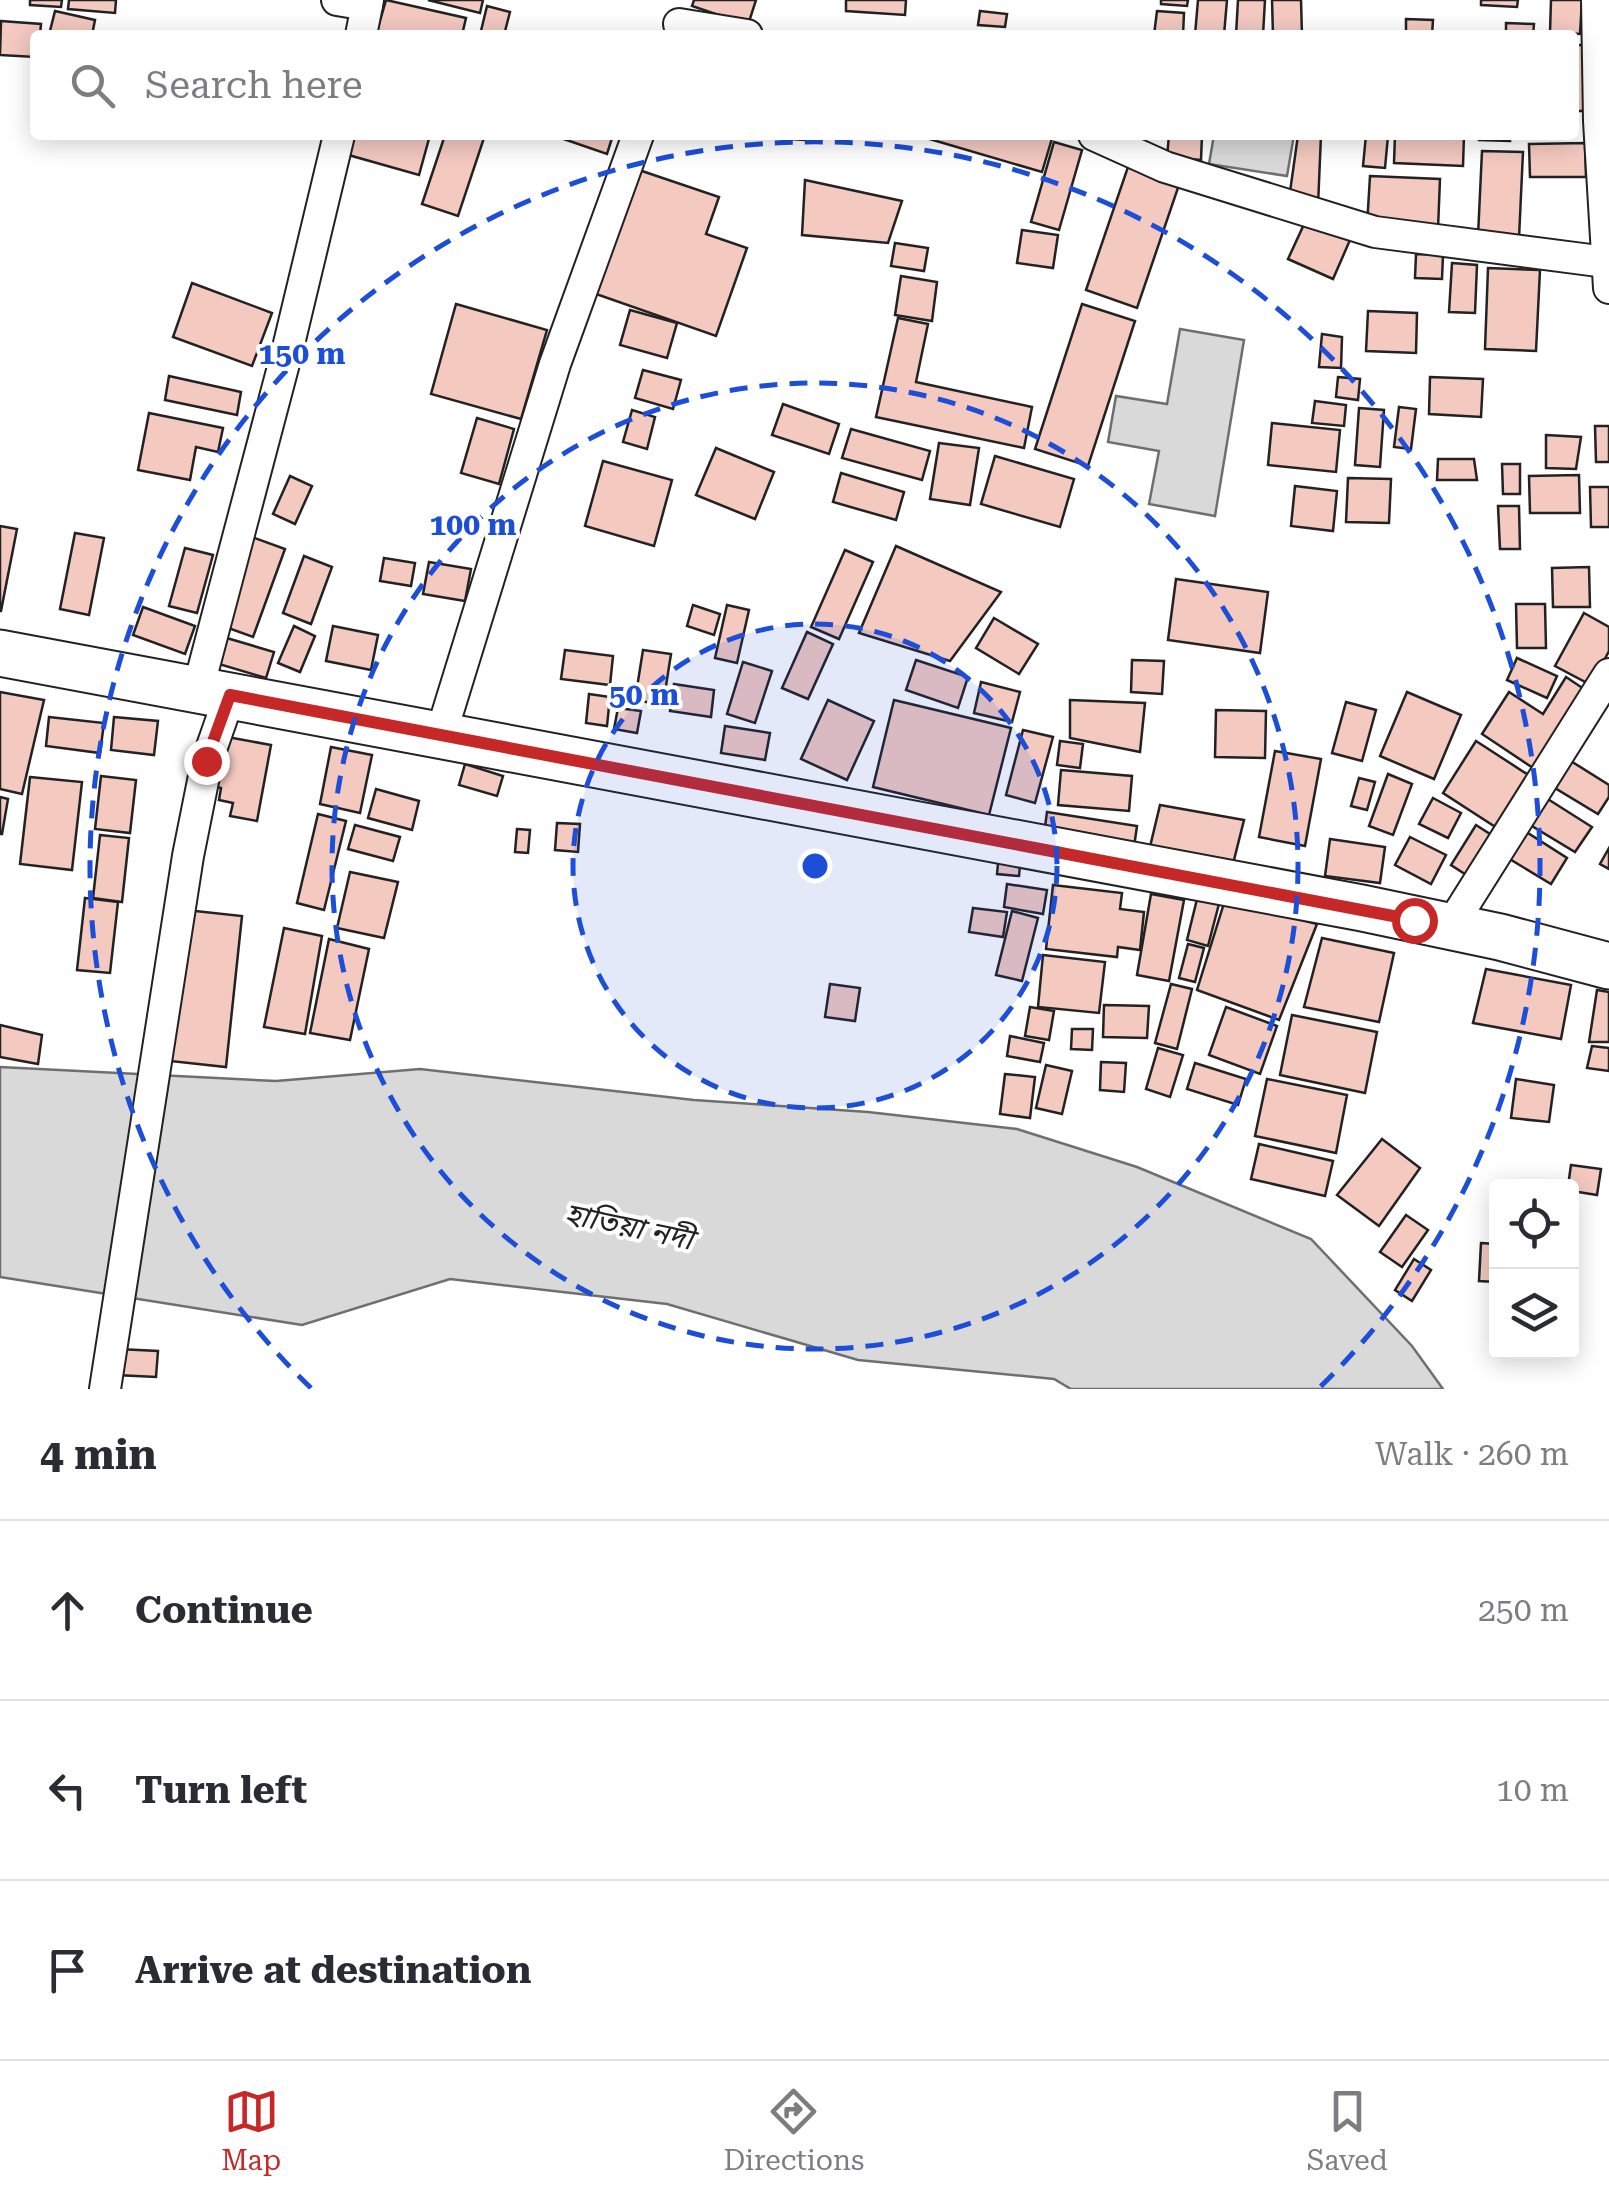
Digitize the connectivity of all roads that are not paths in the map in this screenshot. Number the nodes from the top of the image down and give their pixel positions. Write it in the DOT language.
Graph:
graph roads {
  1 [pos="337,0"];
  2 [pos="1597,0"];
  3 [pos="368,2"];
  4 [pos="680,20"];
  5 [pos="362,30"];
  6 [pos="725,30"];
  7 [pos="338,140"];
  8 [pos="636,140"];
  9 [pos="1105,140"];
  10 [pos="1608,275"];
  11 [pos="0,653"];
  12 [pos="1609,674"];
  13 [pos="214,692"];
  14 [pos="441,734"];
  15 [pos="1450,927"];
  16 [pos="1609,966"];
  17 [pos="105,1389"];
  1 -- 3 [label="street"];
  2 -- 10 [label="street"];
  3 -- 5 [label="street"];
  4 -- 6 [label="street"];
  7 -- 13 [label="street"];
  8 -- 14 [label="street"];
  9 -- 10 [label="street"];
  11 -- 13 [label="main road"];
  12 -- 15 [label="street"];
  13 -- 14 [label="main road"];
  13 -- 17 [label="street"];
  14 -- 15 [label="main road"];
  15 -- 16 [label="main road"];
}
